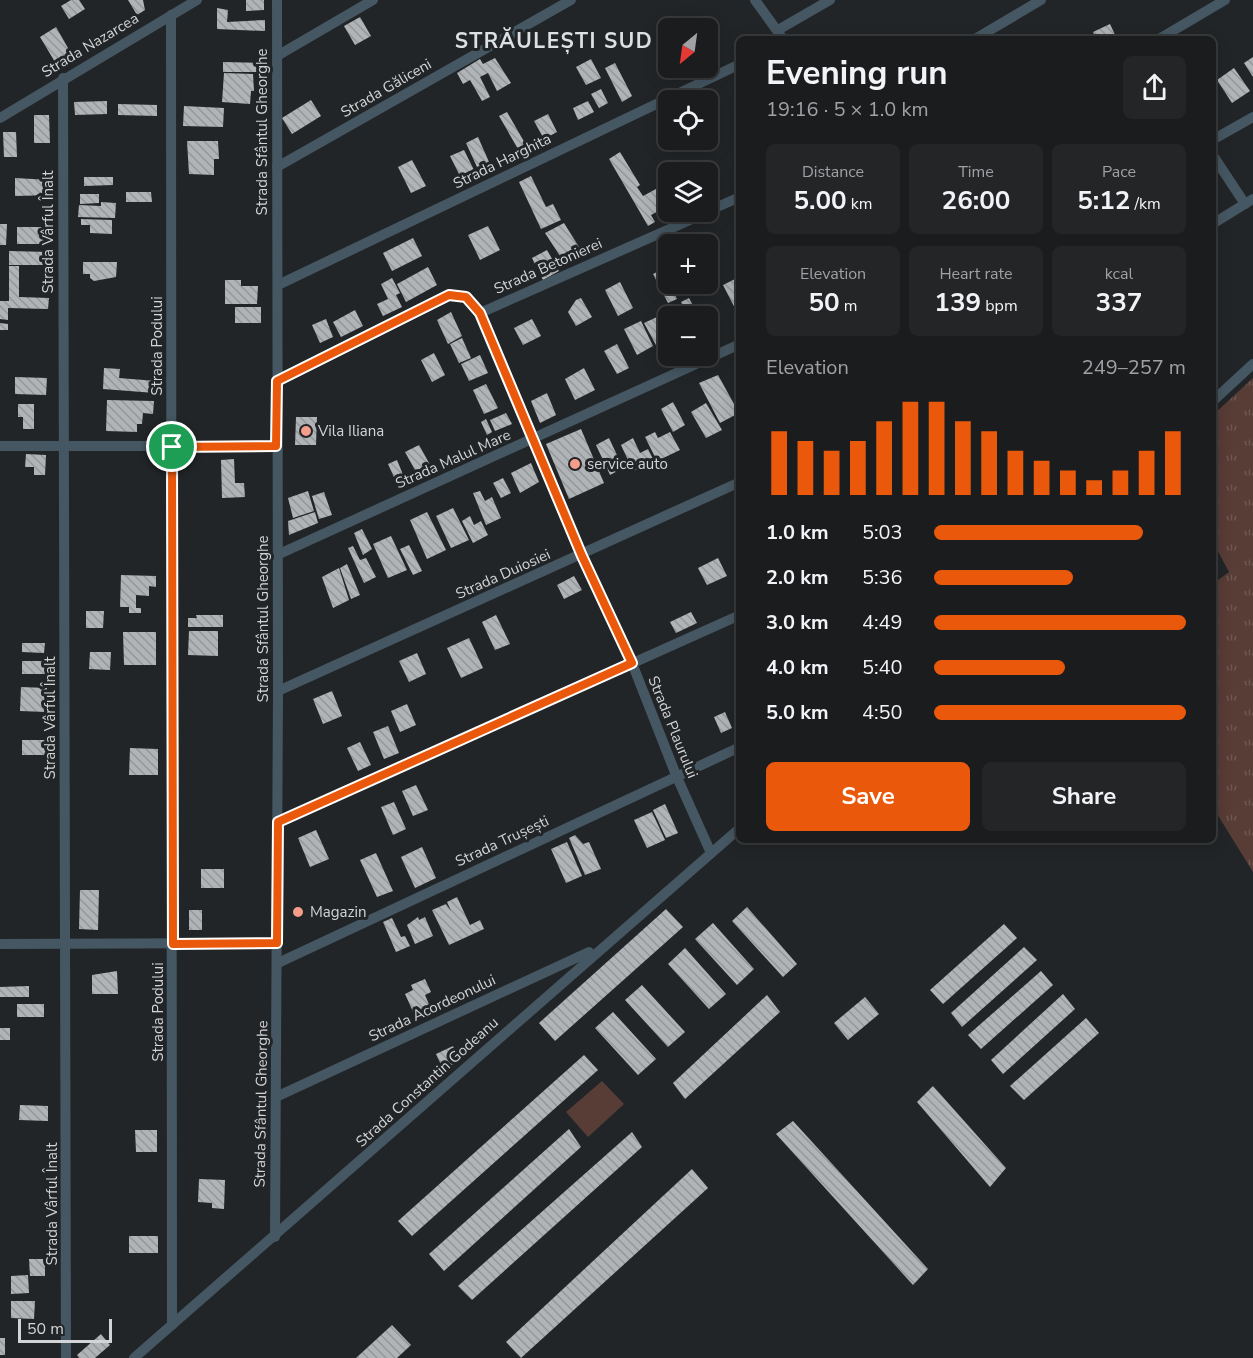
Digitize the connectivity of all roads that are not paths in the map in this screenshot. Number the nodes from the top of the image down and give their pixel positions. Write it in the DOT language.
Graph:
graph roads {
  1 [pos="197,0"];
  2 [pos="277,0"];
  3 [pos="373,0"];
  4 [pos="571,0"];
  5 [pos="755,0"];
  6 [pos="830,0"];
  7 [pos="1041,0"];
  8 [pos="1225,0"];
  9 [pos="171,15"];
  10 [pos="780,35"];
  11 [pos="980,36"];
  12 [pos="1164,36"];
  13 [pos="277,56"];
  14 [pos="736,66"];
  15 [pos="63,78"];
  16 [pos="1253,117"];
  17 [pos="0,118"];
  18 [pos="1216,138"];
  19 [pos="1216,160"];
  20 [pos="277,167"];
  21 [pos="736,199"];
  22 [pos="1249,202"];
  23 [pos="718,207"];
  24 [pos="685,222"];
  25 [pos="1216,222"];
  26 [pos="278,285"];
  27 [pos="480,313"];
  28 [pos="736,346"];
  29 [pos="1253,363"];
  30 [pos="277,381"];
  31 [pos="1216,398"];
  32 [pos="532,439"];
  33 [pos="0,446"];
  34 [pos="276,446"];
  35 [pos="63,447"];
  36 [pos="172,447"];
  37 [pos="736,485"];
  38 [pos="277,555"];
  39 [pos="582,556"];
  40 [pos="736,617"];
  41 [pos="632,663"];
  42 [pos="278,691"];
  43 [pos="736,749"];
  44 [pos="676,775"];
  45 [pos="278,822"];
  46 [pos="736,832"];
  47 [pos="711,854"];
  48 [pos="277,943"];
  49 [pos="0,944"];
  50 [pos="67,944"];
  51 [pos="173,944"];
  52 [pos="601,947"];
  53 [pos="278,963"];
  54 [pos="276,1097"];
  55 [pos="275,1237"];
  56 [pos="172,1325"];
  57 [pos="66,1358"];
  58 [pos="134,1358"];
  1 -- 9 [label="street, Strada Nazarcea"];
  2 -- 13 [label="street, Strada Sfântul Gheorghe"];
  3 -- 13 [label="street"];
  4 -- 20 [label="street, Strada Găliceni"];
  5 -- 10 [label="street"];
  6 -- 10 [label="street"];
  7 -- 11 [label="street"];
  8 -- 12 [label="street"];
  9 -- 15 [label="street, Strada Nazarcea"];
  9 -- 36 [label="street, Strada Podului"];
  13 -- 20 [label="street, Strada Sfântul Gheorghe"];
  14 -- 26 [label="street, Strada Harghita"];
  15 -- 17 [label="street, Strada Nazarcea"];
  15 -- 35 [label="street, Strada Vârful Înalt"];
  16 -- 18 [label="street"];
  19 -- 22 [label="street"];
  20 -- 26 [label="street, Strada Sfântul Gheorghe"];
  21 -- 23 [label="street, Strada Betonierei"];
  22 -- 25 [label="street"];
  24 -- 27 [label="street, Strada Betonierei"];
  26 -- 30 [label="street, Strada Sfântul Gheorghe"];
  27 -- 30 [label="street"];
  27 -- 32 [label="street, Strada Plaurului"];
  28 -- 32 [label="street, Strada Malul Mare"];
  29 -- 31 [label="street"];
  30 -- 34 [label="street, Strada Sfântul Gheorghe"];
  32 -- 38 [label="street, Strada Malul Mare"];
  32 -- 39 [label="street, Strada Plaurului"];
  33 -- 35 [label="street"];
  34 -- 36 [label="street"];
  34 -- 38 [label="street, Strada Sfântul Gheorghe"];
  35 -- 36 [label="street"];
  35 -- 50 [label="street, Strada Vârful Înalt"];
  36 -- 51 [label="street, Strada Podului"];
  37 -- 39 [label="street, Strada Duiosiei"];
  38 -- 42 [label="street, Strada Sfântul Gheorghe"];
  39 -- 41 [label="street, Strada Plaurului"];
  39 -- 42 [label="street, Strada Duiosiei"];
  40 -- 41 [label="street"];
  41 -- 44 [label="street, Strada Plaurului"];
  41 -- 45 [label="street"];
  42 -- 45 [label="street, Strada Sfântul Gheorghe"];
  43 -- 44 [label="street, Strada Trușești"];
  44 -- 47 [label="street, Strada Plaurului"];
  44 -- 53 [label="street, Strada Trușești"];
  45 -- 48 [label="street, Strada Sfântul Gheorghe"];
  46 -- 47 [label="street, Strada Constantin Godeanu"];
  47 -- 52 [label="street, Strada Constantin Godeanu"];
  48 -- 51 [label="street"];
  48 -- 53 [label="street, Strada Sfântul Gheorghe"];
  49 -- 50 [label="street"];
  50 -- 51 [label="street"];
  50 -- 57 [label="street, Strada Vârful Înalt"];
  51 -- 56 [label="street, Strada Podului"];
  52 -- 54 [label="street, Strada Acordeonului"];
  52 -- 55 [label="street, Strada Constantin Godeanu"];
  53 -- 54 [label="street, Strada Sfântul Gheorghe"];
  54 -- 55 [label="street, Strada Sfântul Gheorghe"];
  55 -- 56 [label="street, Strada Constantin Godeanu"];
  56 -- 58 [label="street, Strada Constantin Godeanu"];
}
